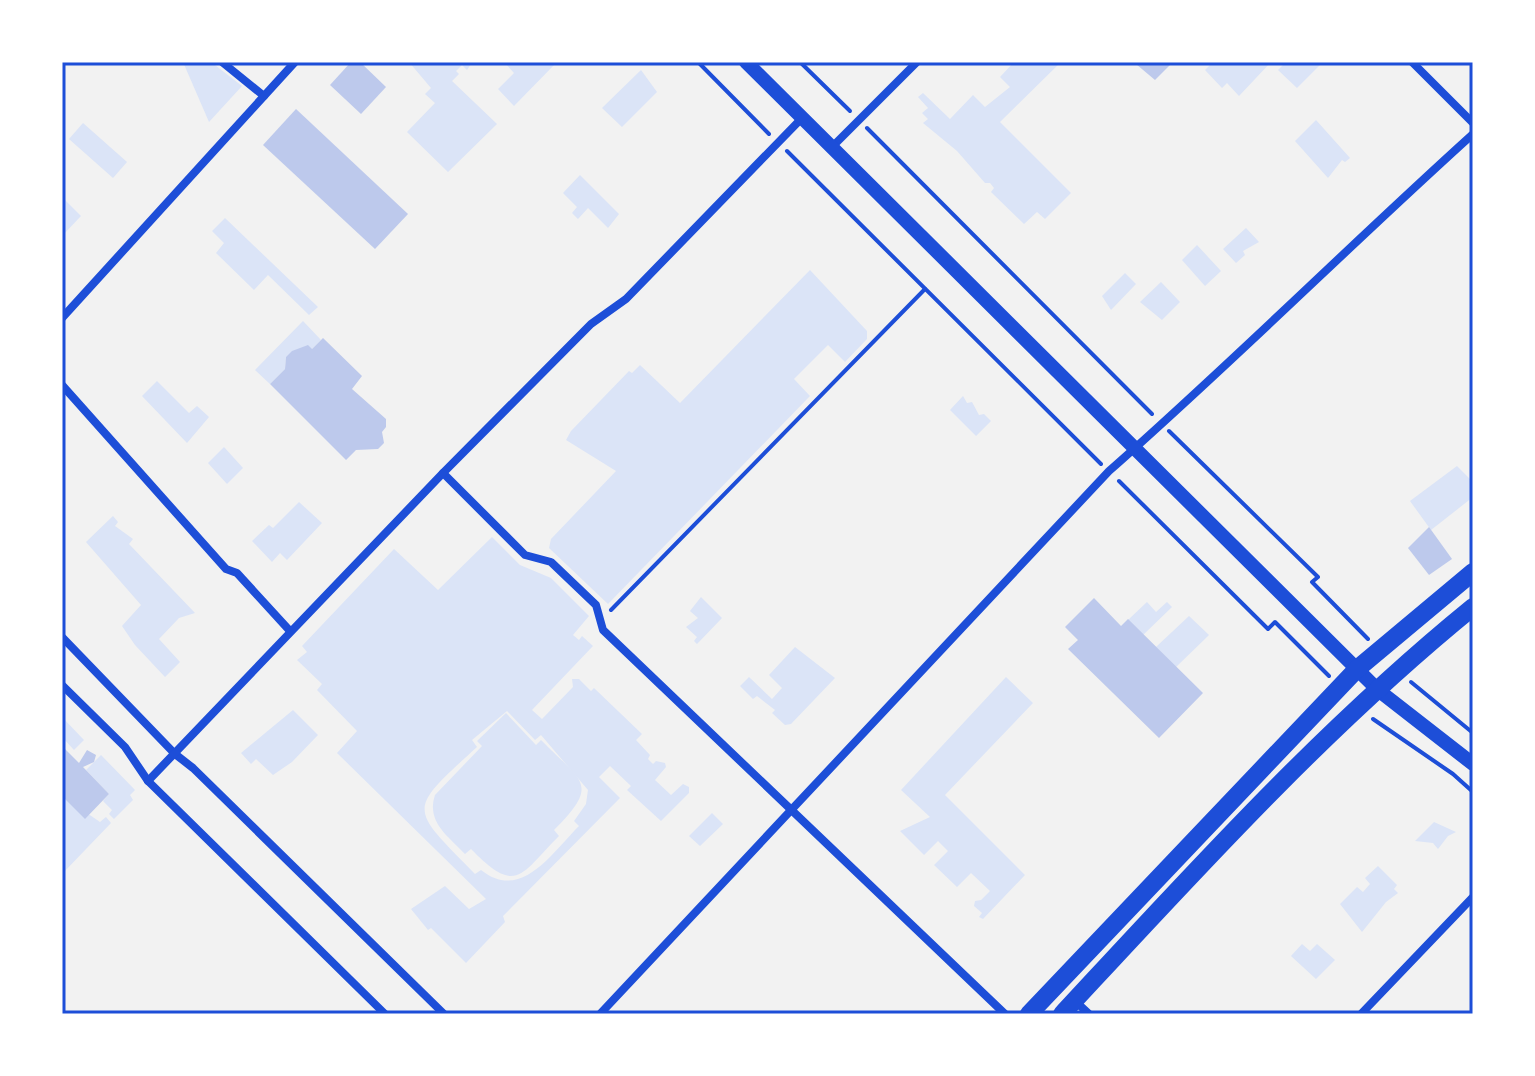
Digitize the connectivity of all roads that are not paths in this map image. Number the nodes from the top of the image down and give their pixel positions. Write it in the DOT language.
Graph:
graph roads {
  1 [pos="222,62"];
  2 [pos="295,62"];
  3 [pos="746,62"];
  4 [pos="917,62"];
  5 [pos="1412,62"];
  6 [pos="264,96"];
  7 [pos="802,118"];
  8 [pos="1473,123"];
  9 [pos="1473,134"];
  10 [pos="832,147"];
  11 [pos="62,318"];
  12 [pos="62,385"];
  13 [pos="1135,448"];
  14 [pos="443,473"];
  15 [pos="1473,572"];
  16 [pos="1473,607"];
  17 [pos="290,631"];
  18 [pos="62,637"];
  19 [pos="1357,669"];
  20 [pos="62,685"];
  21 [pos="1378,690"];
  22 [pos="175,754"];
  23 [pos="1473,764"];
  24 [pos="148,781"];
  25 [pos="793,811"];
  26 [pos="1473,897"];
  27 [pos="1068,1007"];
  28 [pos="385,1014"];
  29 [pos="444,1014"];
  30 [pos="600,1014"];
  31 [pos="1005,1014"];
  32 [pos="1029,1014"];
  33 [pos="1089,1014"];
  34 [pos="1361,1014"];
  1 -- 6 [label="street"];
  2 -- 6 [label="street"];
  3 -- 7 [label="street"];
  4 -- 10 [label="street"];
  5 -- 8 [label="street"];
  6 -- 11 [label="street"];
  7 -- 10 [label="street"];
  7 -- 14 [label="street"];
  9 -- 13 [label="street"];
  10 -- 13 [label="street"];
  12 -- 17 [label="street"];
  13 -- 19 [label="street"];
  13 -- 25 [label="street"];
  14 -- 17 [label="street"];
  14 -- 25 [label="street"];
  15 -- 19 [label="main road"];
  16 -- 21 [label="main road"];
  17 -- 22 [label="street"];
  18 -- 22 [label="street"];
  19 -- 21 [label="street"];
  19 -- 32 [label="main road"];
  20 -- 24 [label="street"];
  21 -- 23 [label="street"];
  21 -- 27 [label="main road"];
  22 -- 24 [label="street"];
  22 -- 29 [label="street"];
  24 -- 28 [label="street"];
  25 -- 30 [label="street"];
  25 -- 31 [label="street"];
  26 -- 34 [label="street"];
  27 -- 33 [label="street"];
}
